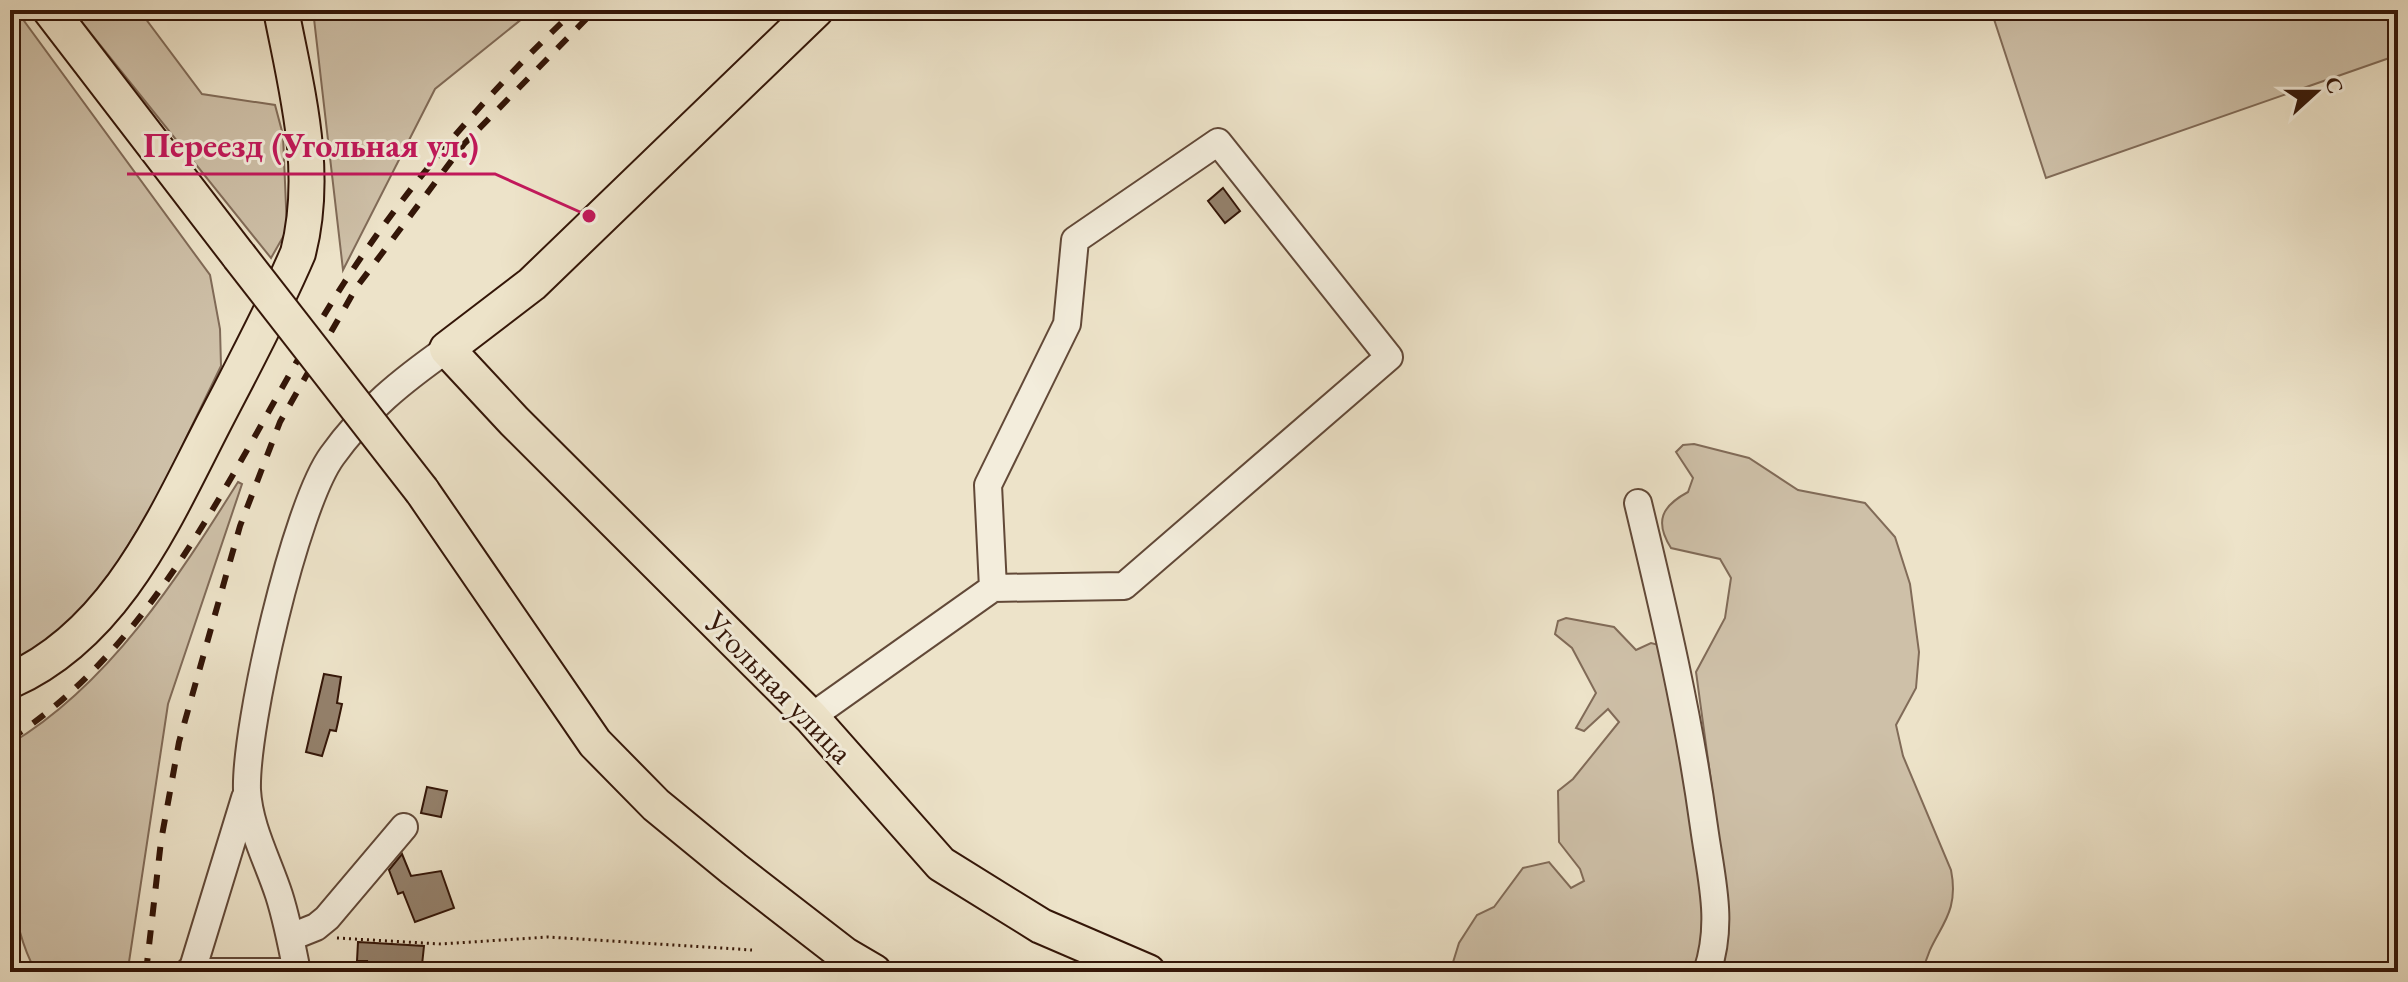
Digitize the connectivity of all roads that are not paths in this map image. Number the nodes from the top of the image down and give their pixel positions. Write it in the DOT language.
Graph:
graph roads {
  1 [pos="50,10"];
  2 [pos="281,10"];
  3 [pos="816,10"];
  4 [pos="447,349"];
  5 [pos="1638,503"];
  6 [pos="993,588"];
  7 [pos="10,681"];
  8 [pos="811,717"];
  9 [pos="247,790"];
  10 [pos="404,827"];
  11 [pos="300,934"];
  12 [pos="190,972"];
  13 [pos="297,972"];
  14 [pos="874,972"];
  15 [pos="1148,972"];
  16 [pos="1707,972"];
  1 -- 14 [label="main road, bridge"];
  2 -- 7 [label="main road"];
  3 -- 4 [label="main road"];
  4 -- 8 [label="main road, Угольная улица"];
  4 -- 9 [label="street"];
  5 -- 16 [label="street"];
  6 -- 6 [label="street"];
  6 -- 8 [label="street"];
  8 -- 15 [label="main road, Угольная улица"];
  9 -- 11 [label="street"];
  9 -- 12 [label="street"];
  10 -- 11 [label="street"];
  11 -- 13 [label="street"];
  12 -- 13 [label="street"];
}
